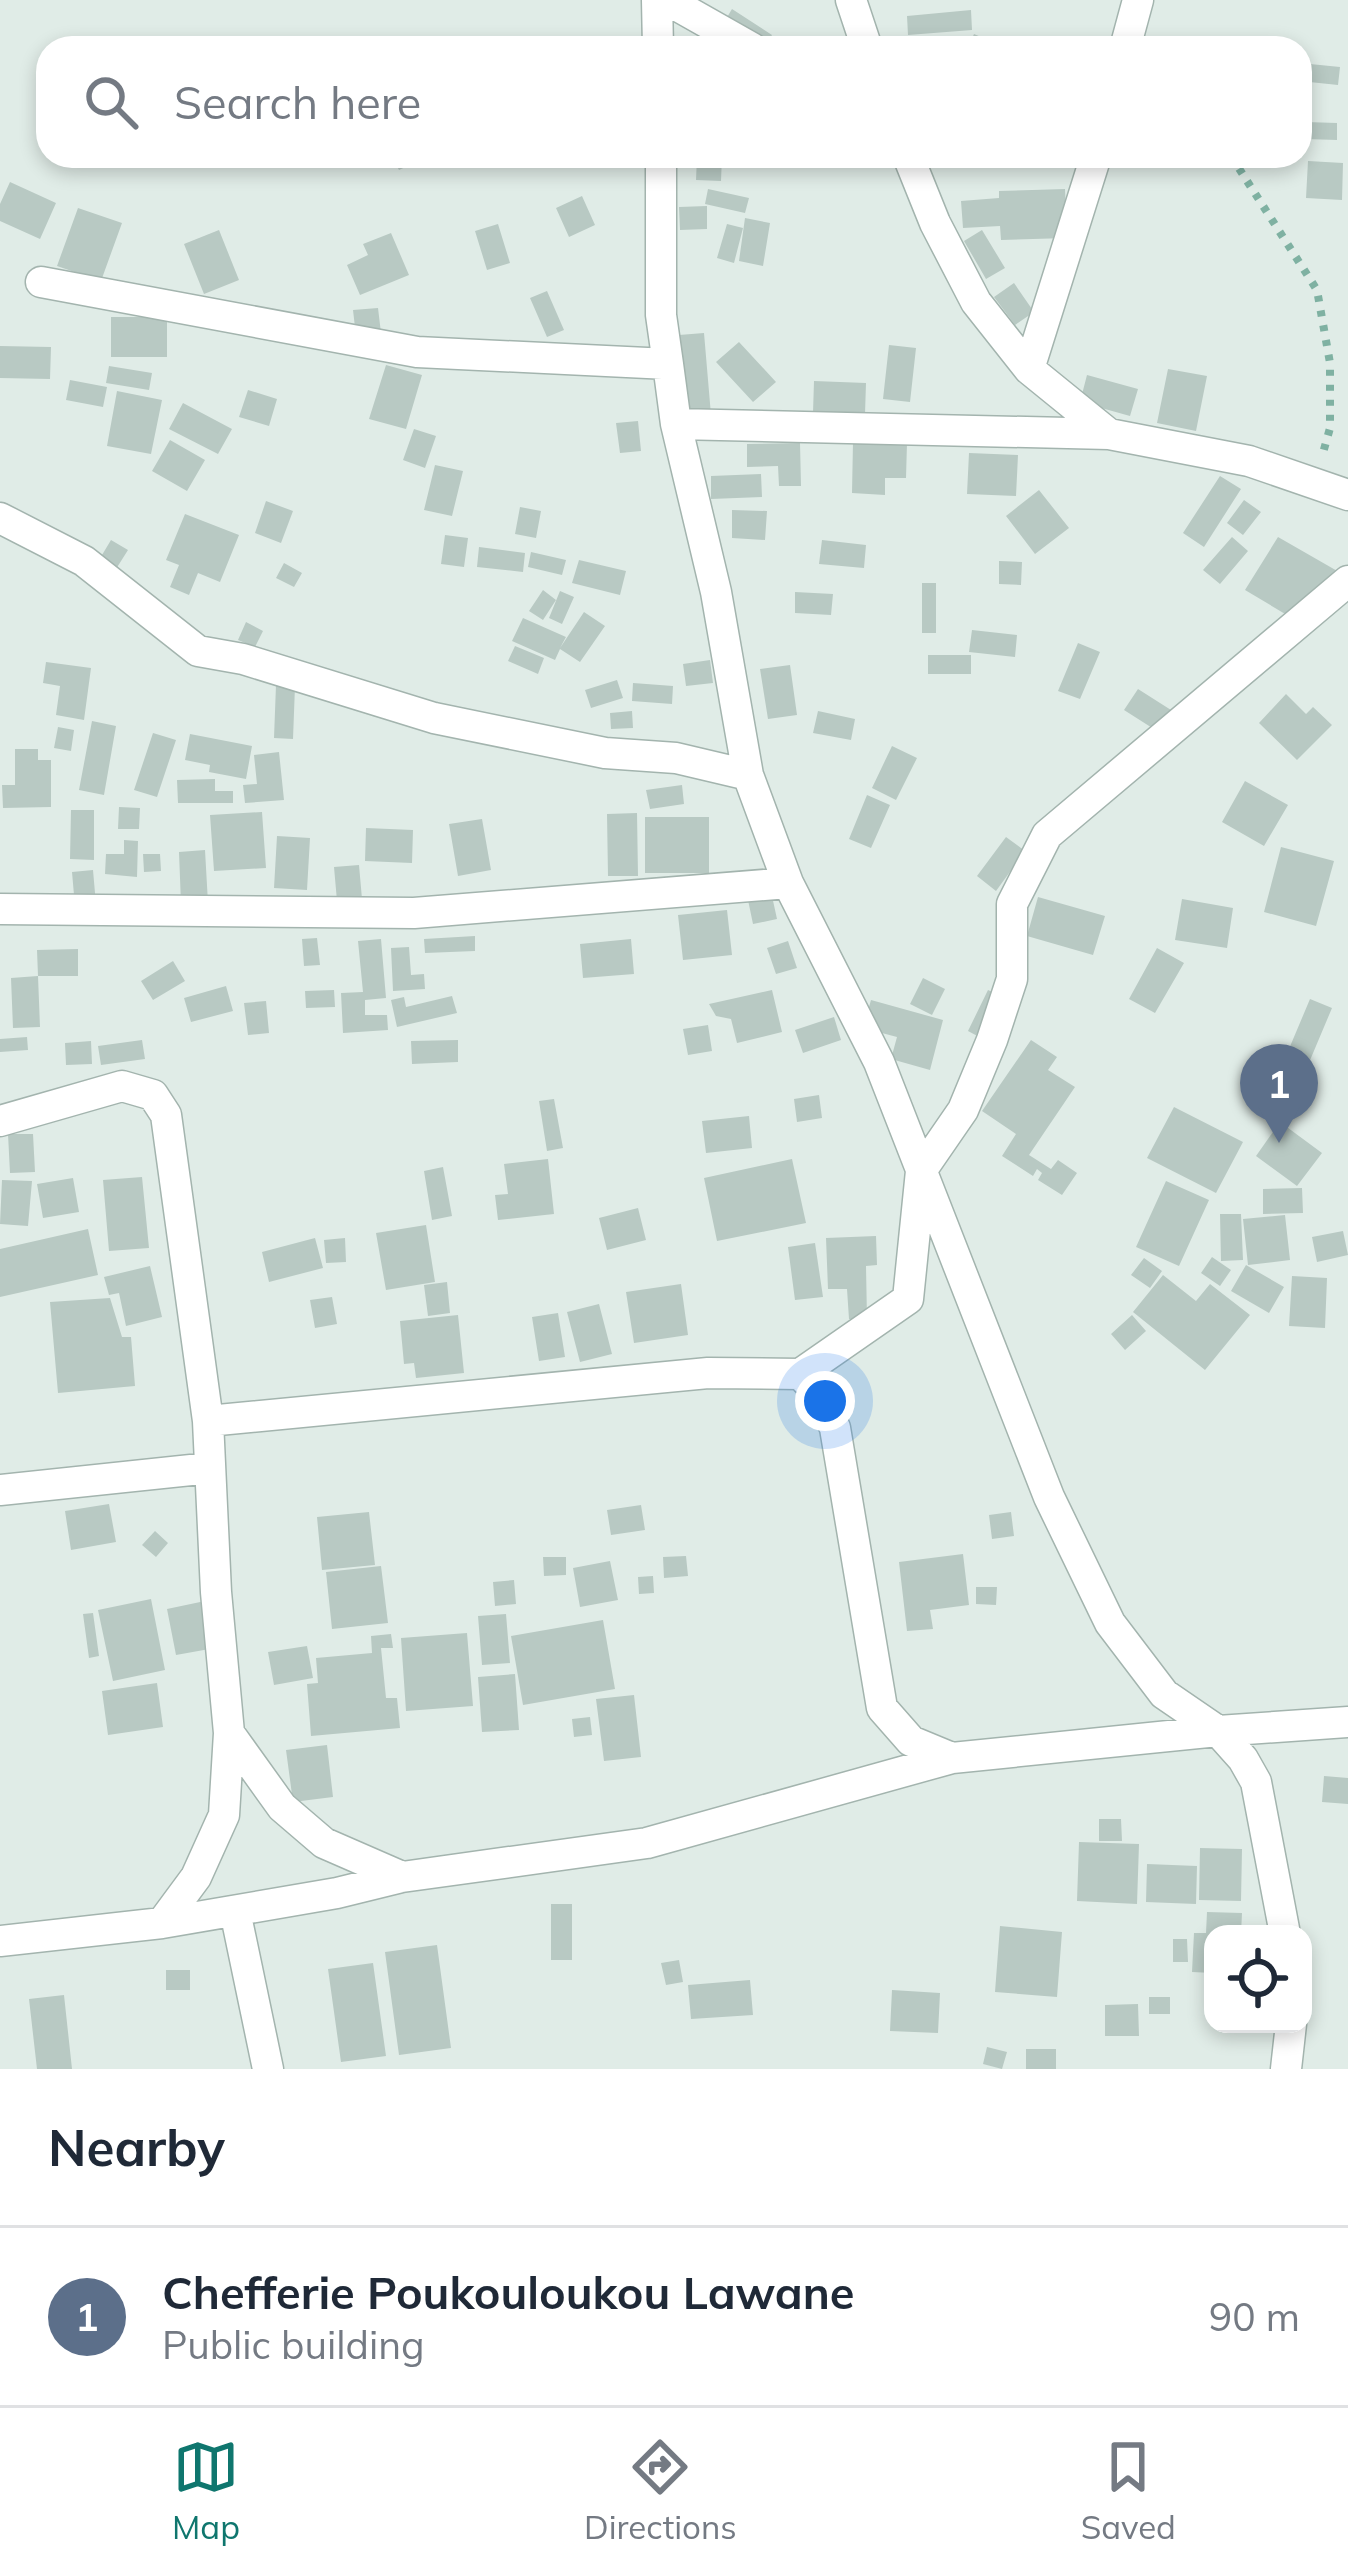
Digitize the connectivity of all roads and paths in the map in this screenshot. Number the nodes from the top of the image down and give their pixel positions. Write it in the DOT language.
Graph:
graph roads {
  1 [pos="657,0"];
  2 [pos="667,0"];
  3 [pos="851,0"];
  4 [pos="1138,0"];
  5 [pos="658,36"];
  6 [pos="731,36"];
  7 [pos="863,36"];
  8 [pos="1128,36"];
  9 [pos="661,168"];
  10 [pos="913,168"];
  11 [pos="1092,168"];
  12 [pos="1239,168"];
  13 [pos="41,282"];
  14 [pos="668,364"];
  15 [pos="1029,369"];
  16 [pos="676,424"];
  17 [pos="1109,434"];
  18 [pos="1314,483"];
  19 [pos="1348,495"];
  20 [pos="0,518"];
  21 [pos="1348,581"];
  22 [pos="748,775"];
  23 [pos="788,883"];
  24 [pos="0,909"];
  25 [pos="0,1121"];
  26 [pos="921,1172"];
  27 [pos="800,1374"];
  28 [pos="208,1421"];
  29 [pos="210,1468"];
  30 [pos="0,1490"];
  31 [pos="1348,1722"];
  32 [pos="1218,1731"];
  33 [pos="229,1733"];
  34 [pos="952,1758"];
  35 [pos="402,1877"];
  36 [pos="235,1911"];
  37 [pos="162,1923"];
  38 [pos="1283,1925"];
  39 [pos="0,1941"];
  40 [pos="1290,2033"];
  41 [pos="268,2069"];
  42 [pos="1286,2069"];
  1 -- 5 [label="street"];
  2 -- 6 [label="street"];
  3 -- 7 [label="street"];
  4 -- 8 [label="street"];
  9 -- 14 [label="street"];
  10 -- 15 [label="street"];
  11 -- 15 [label="street"];
  12 -- 18 [label="path"];
  13 -- 14 [label="street"];
  14 -- 16 [label="street"];
  15 -- 17 [label="street"];
  16 -- 17 [label="street"];
  16 -- 22 [label="street"];
  17 -- 18 [label="street"];
  18 -- 19 [label="street"];
  20 -- 22 [label="street"];
  21 -- 26 [label="street"];
  22 -- 23 [label="street"];
  23 -- 24 [label="street"];
  23 -- 26 [label="street"];
  25 -- 28 [label="street"];
  26 -- 27 [label="street"];
  26 -- 32 [label="street"];
  27 -- 28 [label="street"];
  27 -- 34 [label="street"];
  28 -- 29 [label="street"];
  29 -- 30 [label="street"];
  29 -- 33 [label="street"];
  31 -- 32 [label="street"];
  32 -- 34 [label="street"];
  32 -- 38 [label="street"];
  33 -- 35 [label="street"];
  33 -- 37 [label="street"];
  34 -- 35 [label="street"];
  35 -- 36 [label="street"];
  36 -- 37 [label="street"];
  36 -- 41 [label="street"];
  37 -- 39 [label="street"];
  40 -- 42 [label="street"];
}
